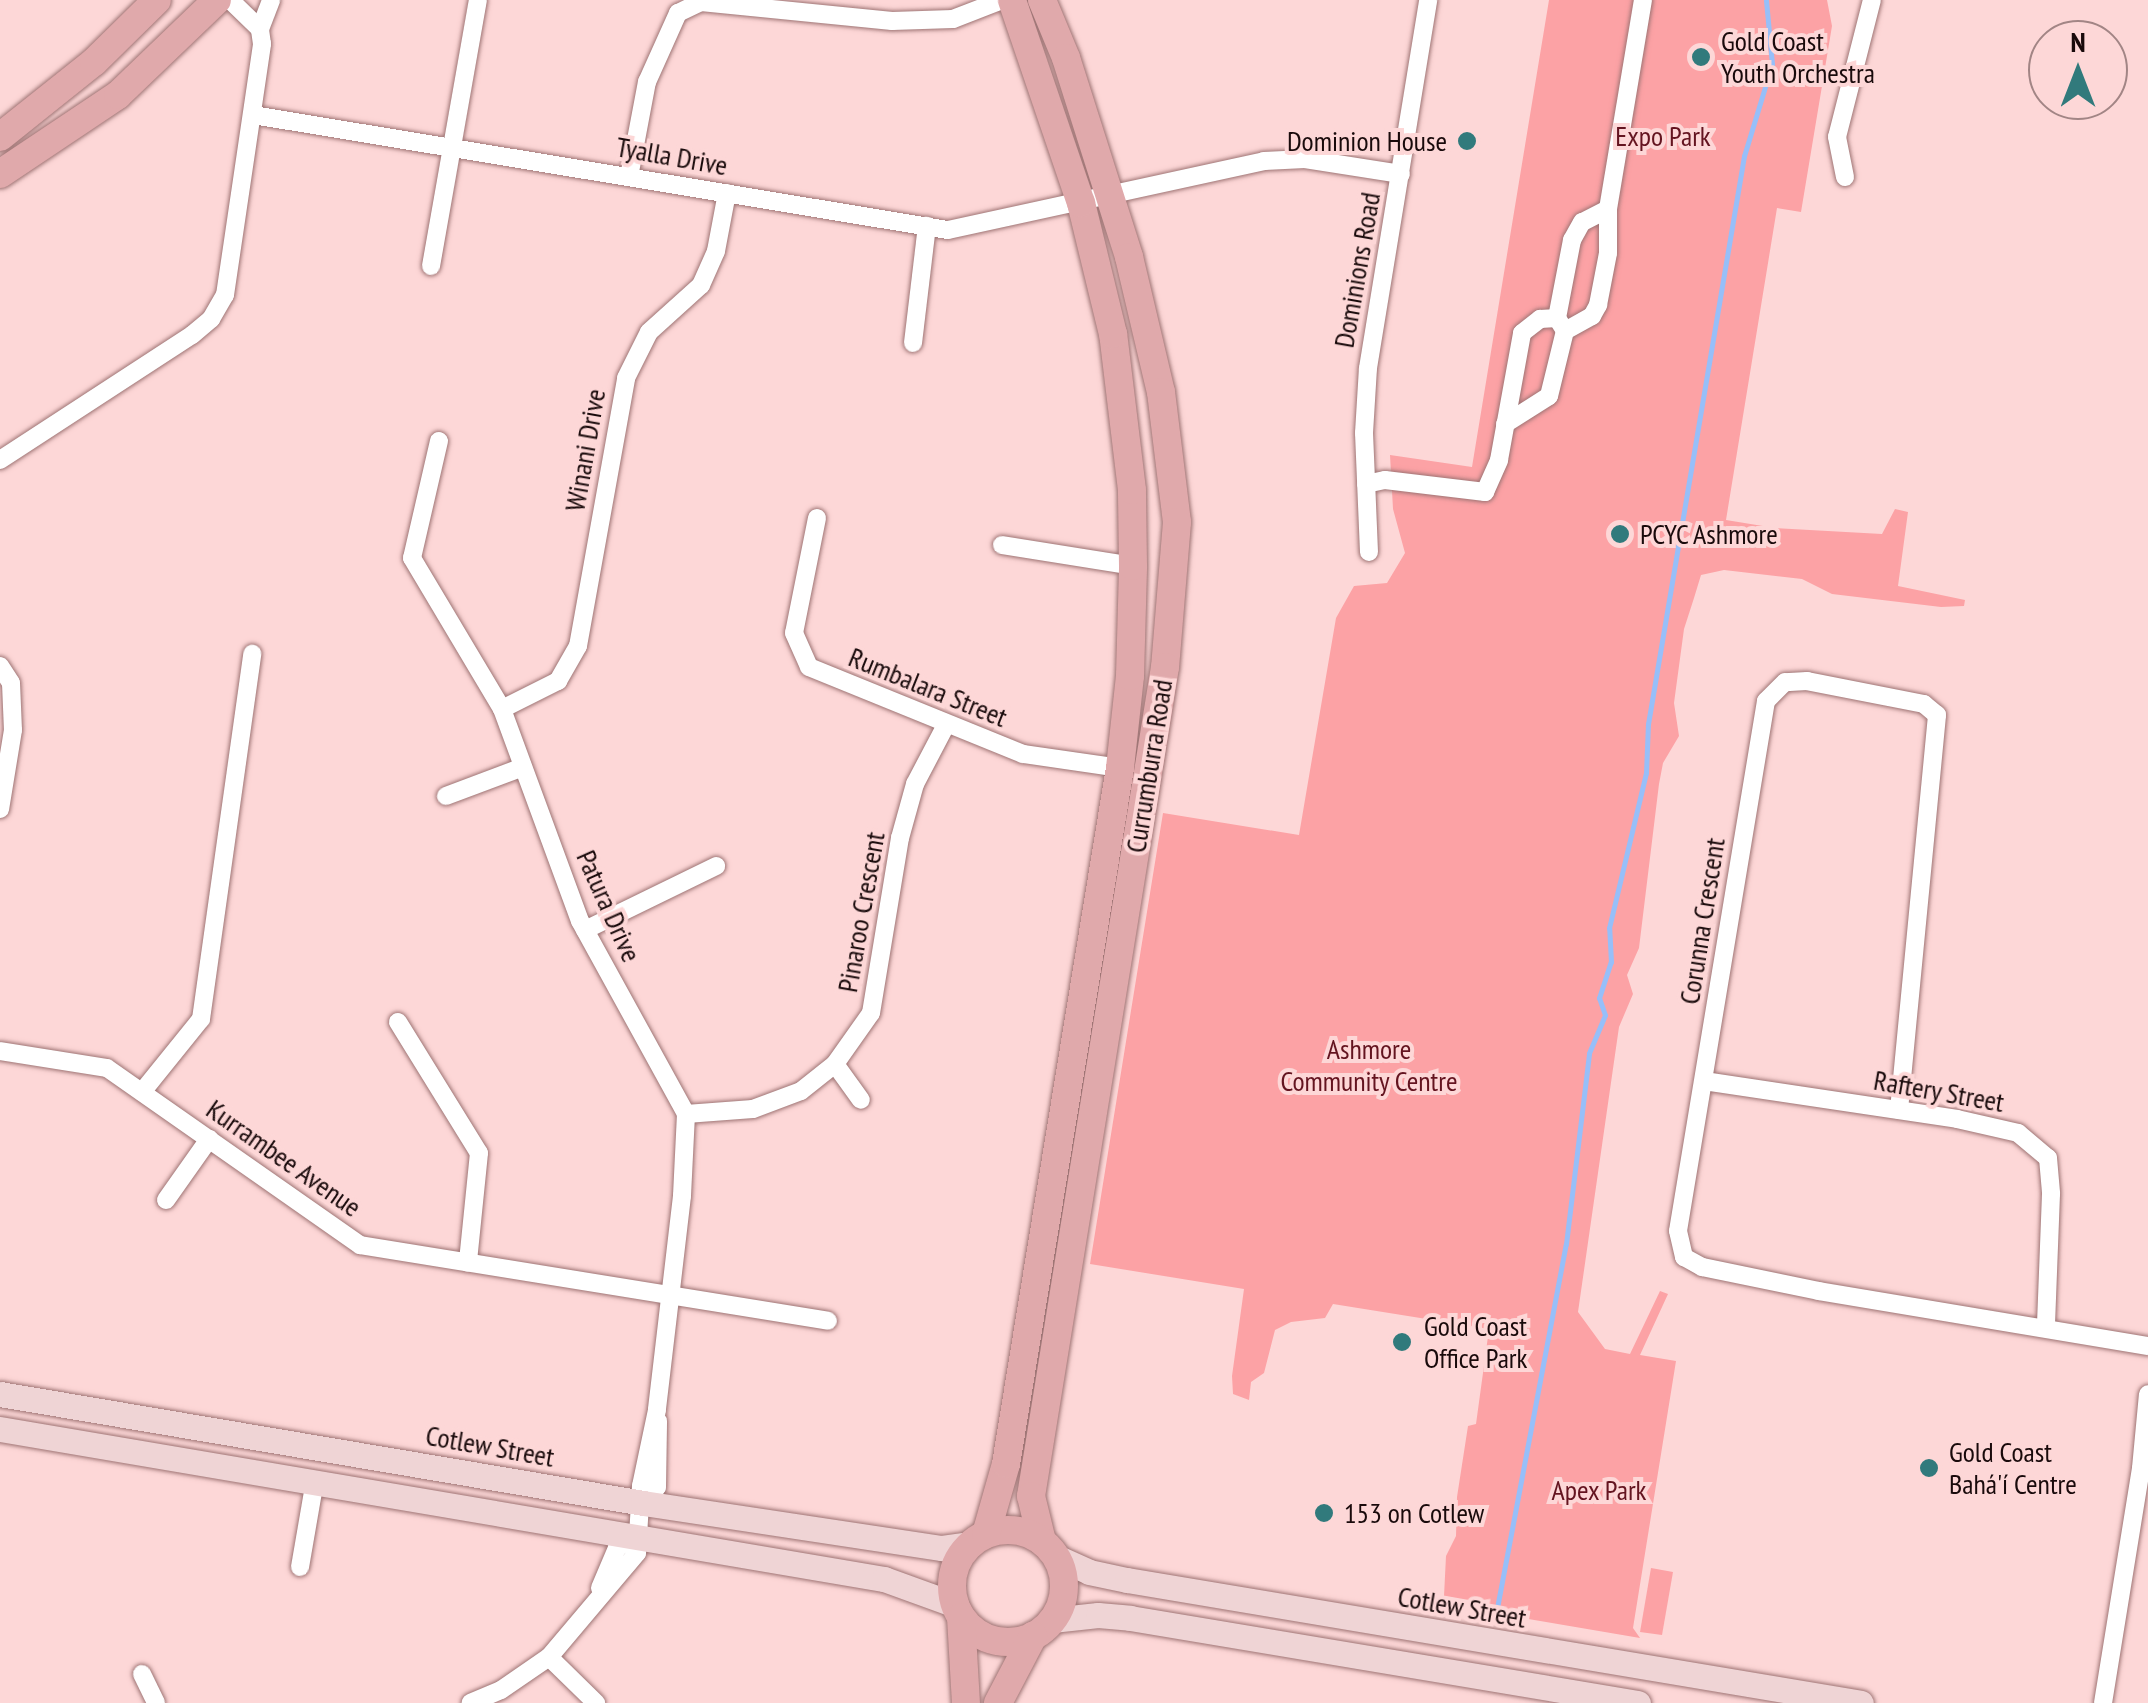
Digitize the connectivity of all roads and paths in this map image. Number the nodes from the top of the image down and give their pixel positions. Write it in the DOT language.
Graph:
graph roads {
  1 [pos="156,0"];
  2 [pos="217,0"];
  3 [pos="230,0"];
  4 [pos="271,0"];
  5 [pos="478,0"];
  6 [pos="1002,0"];
  7 [pos="1012,0"];
  8 [pos="1042,0"];
  9 [pos="1428,0"];
  10 [pos="1644,0"];
  11 [pos="1872,0"];
  12 [pos="260,29"];
  13 [pos="253,115"];
  14 [pos="0,137"];
  15 [pos="453,147"];
  16 [pos="0,174"];
  17 [pos="1401,174"];
  18 [pos="629,177"];
  19 [pos="1845,177"];
  20 [pos="727,193"];
  21 [pos="1112,197"];
  22 [pos="1081,203"];
  23 [pos="1608,208"];
  24 [pos="926,226"];
  25 [pos="431,266"];
  26 [pos="1561,324"];
  27 [pos="913,343"];
  28 [pos="1505,424"];
  29 [pos="439,441"];
  30 [pos="0,460"];
  31 [pos="1366,484"];
  32 [pos="817,518"];
  33 [pos="1002,545"];
  34 [pos="1370,552"];
  35 [pos="1134,566"];
  36 [pos="252,654"];
  37 [pos="0,666"];
  38 [pos="1166,667"];
  39 [pos="502,710"];
  40 [pos="946,725"];
  41 [pos="524,767"];
  42 [pos="1120,768"];
  43 [pos="446,796"];
  44 [pos="0,809"];
  45 [pos="716,866"];
  46 [pos="585,930"];
  47 [pos="398,1022"];
  48 [pos="0,1051"];
  49 [pos="835,1064"];
  50 [pos="1704,1080"];
  51 [pos="142,1092"];
  52 [pos="862,1100"];
  53 [pos="1899,1110"];
  54 [pos="686,1114"];
  55 [pos="209,1140"];
  56 [pos="166,1200"];
  57 [pos="468,1262"];
  58 [pos="670,1295"];
  59 [pos="828,1322"];
  60 [pos="2046,1327"];
  61 [pos="2148,1346"];
  62 [pos="0,1394"];
  63 [pos="2148,1394"];
  64 [pos="0,1421"];
  65 [pos="0,1429"];
  66 [pos="45,1436"];
  67 [pos="2148,1447"];
  68 [pos="2141,1468"];
  69 [pos="315,1480"];
  70 [pos="643,1503"];
  71 [pos="635,1536"];
  72 [pos="978,1539"];
  73 [pos="1049,1549"];
  74 [pos="300,1567"];
  75 [pos="958,1611"];
  76 [pos="1042,1628"];
  77 [pos="548,1657"];
  78 [pos="142,1674"];
  79 [pos="156,1703"];
  80 [pos="471,1703"];
  81 [pos="596,1703"];
  82 [pos="966,1703"];
  83 [pos="998,1703"];
  84 [pos="1638,1703"];
  85 [pos="1861,1703"];
  86 [pos="2103,1703"];
  1 -- 14 [label="main road"];
  2 -- 16 [label="main road"];
  3 -- 12 [label="street"];
  4 -- 12 [label="street"];
  5 -- 15 [label="street"];
  6 -- 18 [label="street"];
  7 -- 22 [label="main road, Currumburra Road"];
  8 -- 21 [label="main road, Currumburra Road"];
  9 -- 17 [label="street, Dominions Road"];
  10 -- 23 [label="street"];
  11 -- 19 [label="street"];
  12 -- 13 [label="street"];
  13 -- 15 [label="street, Tyalla Drive"];
  13 -- 30 [label="street"];
  15 -- 18 [label="street, Tyalla Drive"];
  15 -- 25 [label="street"];
  17 -- 21 [label="street, Tyalla Drive"];
  17 -- 31 [label="street, Dominions Road"];
  18 -- 20 [label="street, Tyalla Drive"];
  20 -- 24 [label="street, Tyalla Drive"];
  20 -- 39 [label="street, Winani Drive"];
  21 -- 22 [label="street, Tyalla Drive"];
  21 -- 38 [label="main road, Currumburra Road"];
  22 -- 24 [label="street, Tyalla Drive"];
  22 -- 35 [label="main road, Currumburra Road"];
  23 -- 26 [label="street"];
  23 -- 26 [label="street"];
  24 -- 27 [label="street"];
  26 -- 28 [label="street"];
  26 -- 28 [label="street"];
  28 -- 31 [label="street"];
  29 -- 39 [label="street, Patura Drive"];
  31 -- 34 [label="street, Dominions Road"];
  32 -- 40 [label="street, Rumbalara Street"];
  33 -- 35 [label="street"];
  35 -- 42 [label="main road, Currumburra Road"];
  36 -- 51 [label="street"];
  37 -- 44 [label="street"];
  38 -- 42 [label="main road"];
  38 -- 73 [label="main road, Currumburra Road"];
  39 -- 41 [label="street, Patura Drive"];
  40 -- 42 [label="street, Rumbalara Street"];
  40 -- 49 [label="street, Pinaroo Crescent"];
  41 -- 43 [label="street"];
  41 -- 46 [label="street, Patura Drive"];
  42 -- 72 [label="main road, Currumburra Road"];
  45 -- 46 [label="street"];
  46 -- 54 [label="street, Patura Drive"];
  47 -- 57 [label="street"];
  48 -- 51 [label="street, Kurrambee Avenue"];
  49 -- 52 [label="street"];
  49 -- 54 [label="street, Pinaroo Crescent"];
  50 -- 53 [label="street, Raftery Street"];
  50 -- 53 [label="street, Corunna Crescent"];
  50 -- 60 [label="street, Corunna Crescent"];
  51 -- 55 [label="street, Kurrambee Avenue"];
  53 -- 60 [label="street, Raftery Street"];
  54 -- 58 [label="street"];
  55 -- 56 [label="street"];
  55 -- 57 [label="street, Kurrambee Avenue"];
  57 -- 58 [label="street, Kurrambee Avenue"];
  58 -- 59 [label="street, Kurrambee Avenue"];
  58 -- 70 [label="street"];
  60 -- 61 [label="street, Corunna Crescent"];
  62 -- 70 [label="main road, Cotlew Street"];
  63 -- 68 [label="street"];
  64 -- 66 [label="street"];
  65 -- 66 [label="main road"];
  66 -- 69 [label="main road"];
  67 -- 68 [label="street"];
  68 -- 86 [label="street"];
  69 -- 71 [label="main road"];
  69 -- 74 [label="street"];
  70 -- 71 [label="street"];
  70 -- 72 [label="main road, Cotlew Street"];
  71 -- 75 [label="main road"];
  71 -- 77 [label="street"];
  72 -- 73 [label="main road"];
  72 -- 75 [label="main road"];
  73 -- 76 [label="main road"];
  73 -- 85 [label="main road, Cotlew Street"];
  75 -- 76 [label="main road"];
  75 -- 82 [label="main road"];
  76 -- 83 [label="main road"];
  76 -- 84 [label="main road"];
  77 -- 80 [label="street"];
  77 -- 81 [label="street"];
  78 -- 79 [label="street"];
}
